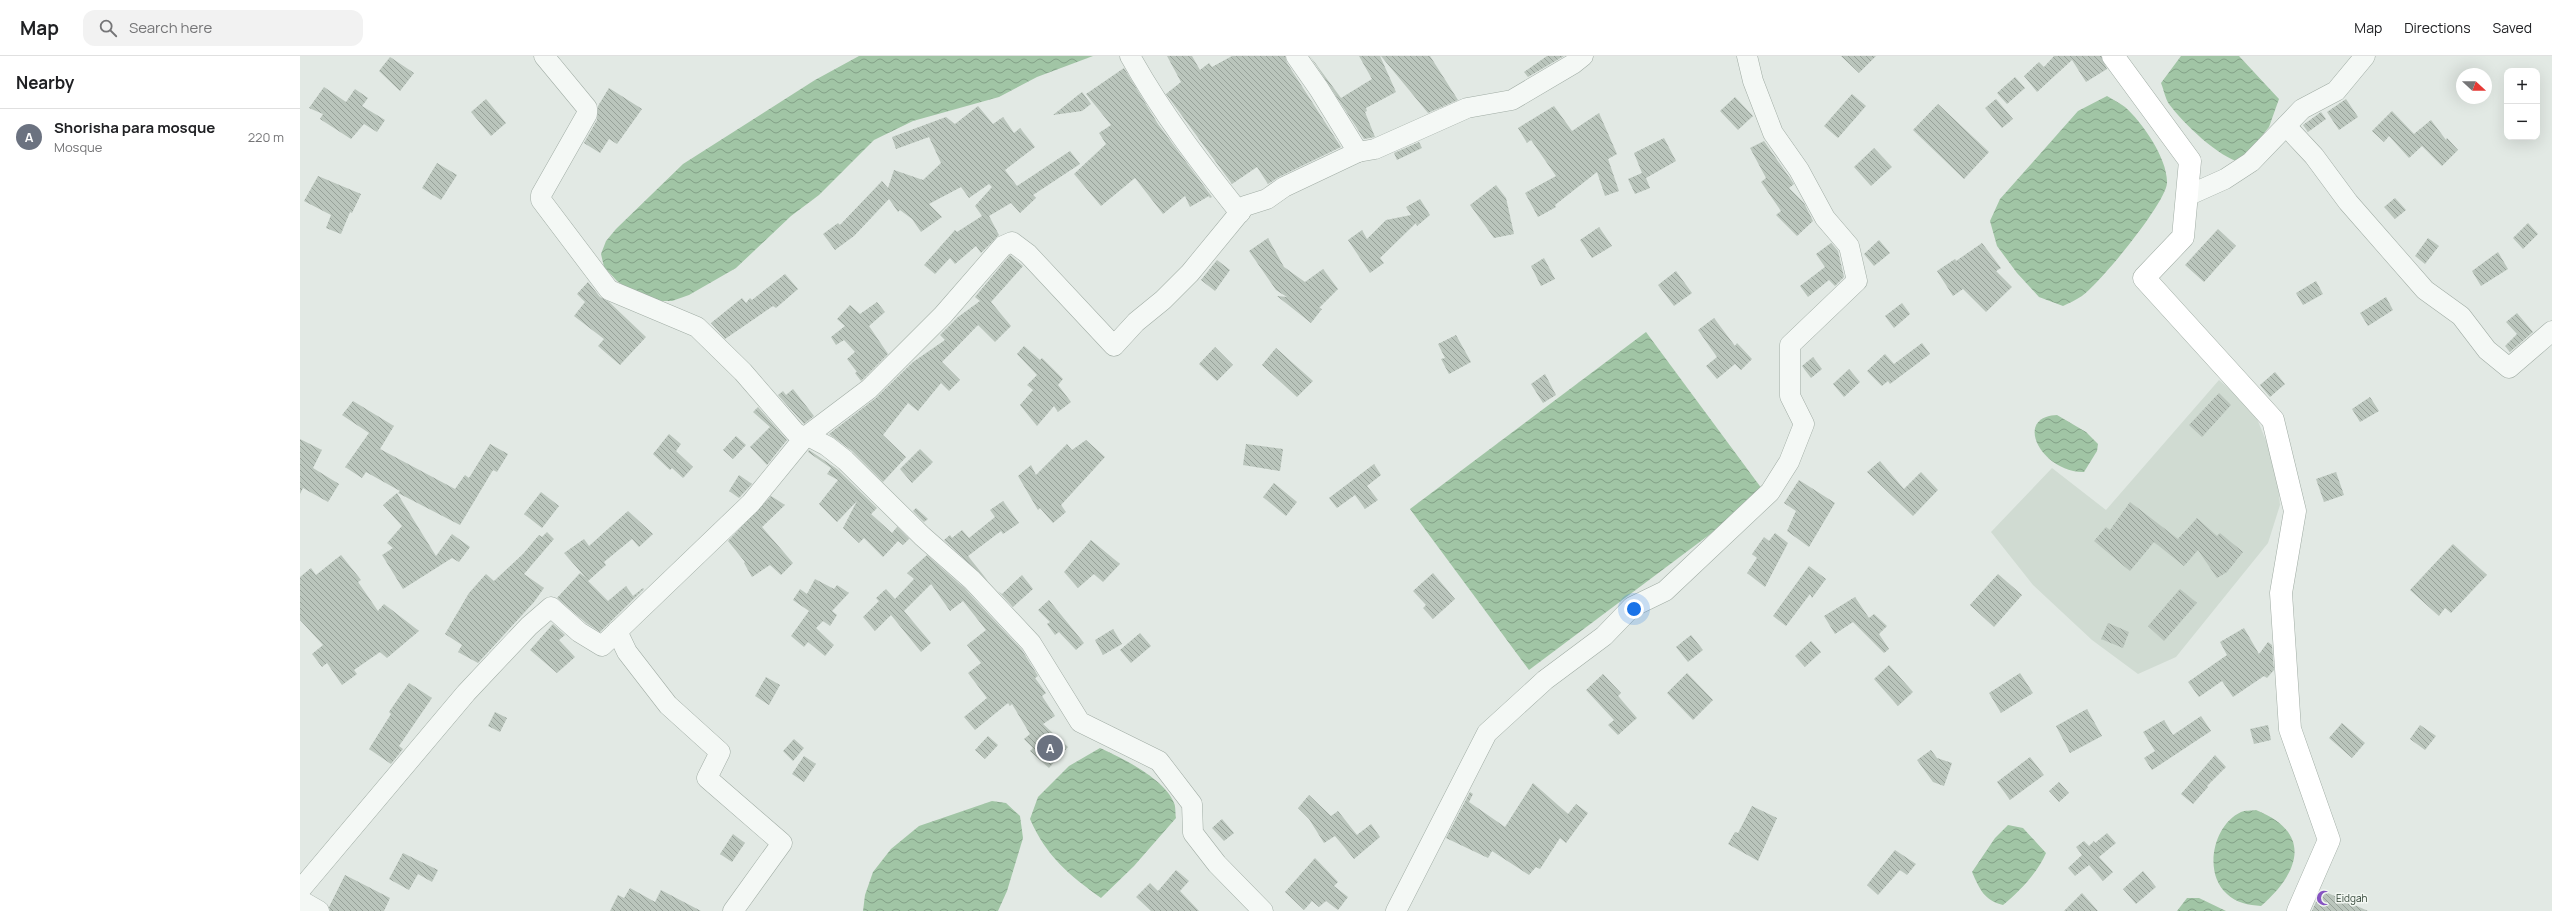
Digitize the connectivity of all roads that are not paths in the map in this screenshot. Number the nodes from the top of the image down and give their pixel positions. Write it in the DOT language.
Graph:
graph roads {
  1 [pos="544,56"];
  2 [pos="1130,56"];
  3 [pos="1296,56"];
  4 [pos="1583,56"];
  5 [pos="1747,56"];
  6 [pos="2113,56"];
  7 [pos="2365,56"];
  8 [pos="2286,126"];
  9 [pos="1358,152"];
  10 [pos="2187,196"];
  11 [pos="1240,213"];
  12 [pos="2552,331"];
  13 [pos="806,437"];
  14 [pos="617,631"];
  15 [pos="300,890"];
  16 [pos="300,900"];
  17 [pos="319,911"];
  18 [pos="734,911"];
  19 [pos="1263,911"];
  20 [pos="1396,911"];
  21 [pos="2298,911"];
  1 -- 13 [label="street"];
  2 -- 11 [label="street"];
  3 -- 9 [label="street"];
  4 -- 9 [label="street"];
  5 -- 20 [label="street"];
  6 -- 10 [label="street"];
  7 -- 8 [label="street"];
  8 -- 10 [label="street"];
  8 -- 12 [label="street"];
  9 -- 11 [label="street"];
  10 -- 21 [label="street"];
  11 -- 13 [label="street"];
  13 -- 14 [label="street"];
  13 -- 19 [label="street"];
  14 -- 15 [label="street"];
  14 -- 18 [label="street"];
  16 -- 17 [label="street"];
}
